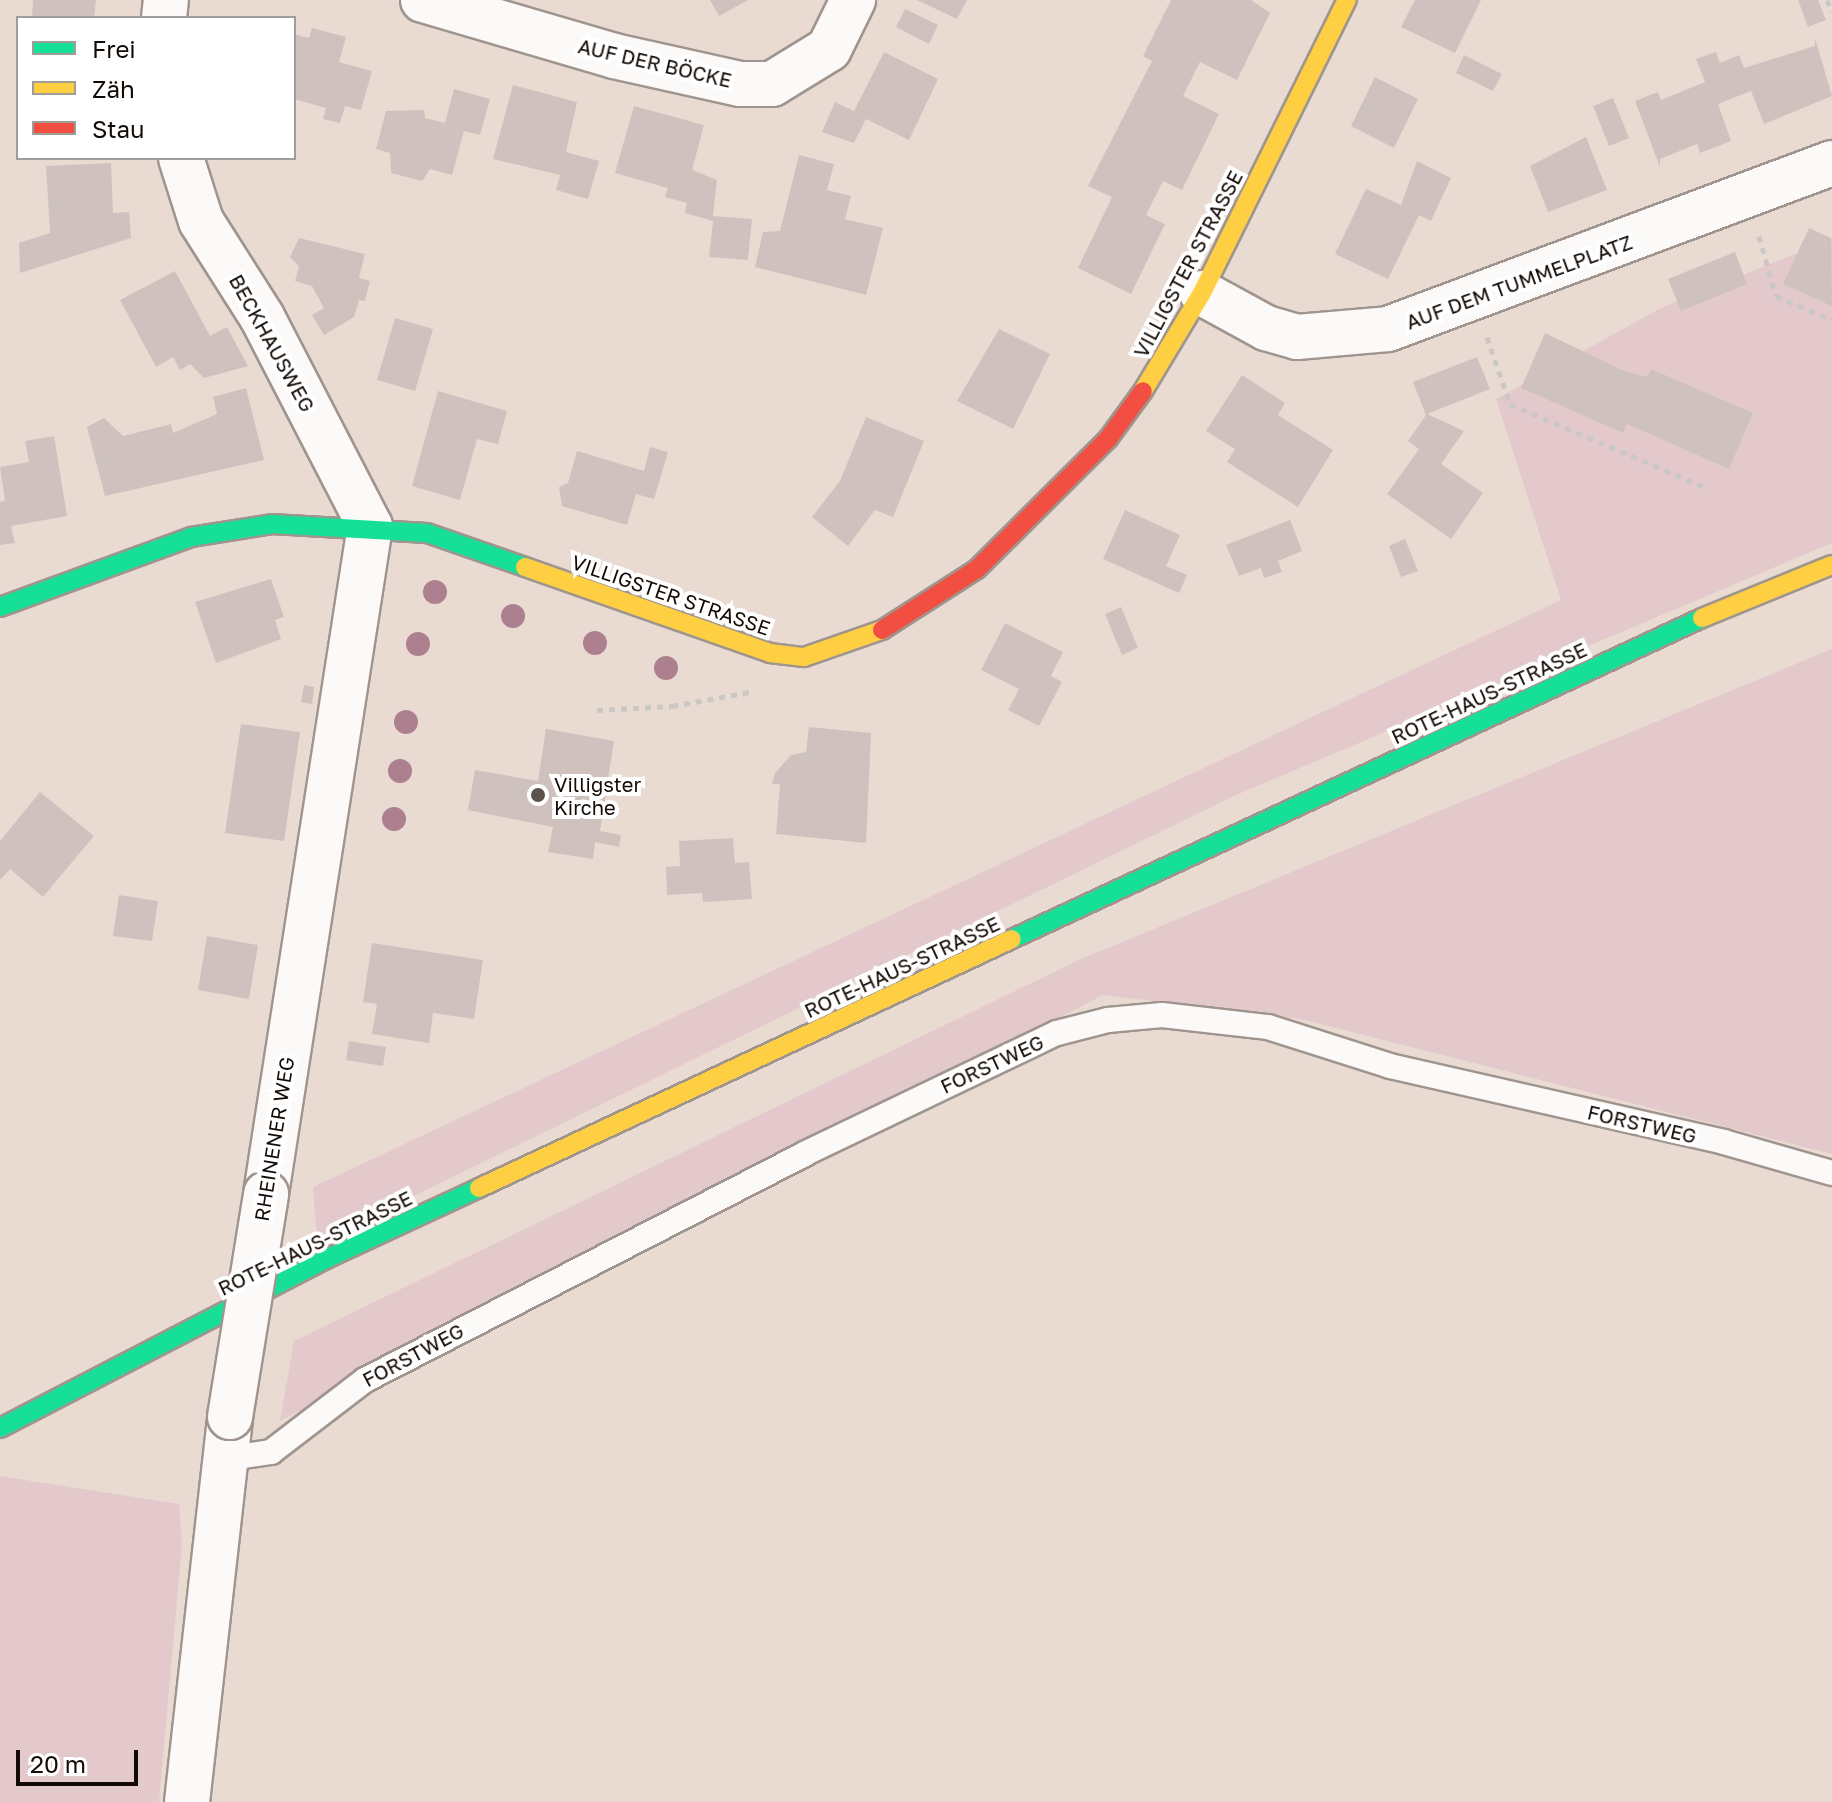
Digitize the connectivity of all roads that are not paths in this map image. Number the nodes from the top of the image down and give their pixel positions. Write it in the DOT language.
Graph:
graph roads {
  1 [pos="423,0"];
  2 [pos="853,0"];
  3 [pos="1347,0"];
  4 [pos="182,160"];
  5 [pos="1832,163"];
  6 [pos="1202,293"];
  7 [pos="370,526"];
  8 [pos="1832,565"];
  9 [pos="0,607"];
  10 [pos="1832,1173"];
  11 [pos="0,1428"];
  12 [pos="224,1459"];
  13 [pos="187,1802"];
  1 -- 2 [label="street, AUF DER BÖCKE"];
  3 -- 6 [label="main road, VILLIGSTER STRASSE"];
  4 -- 7 [label="street, BECKHAUSWEG"];
  5 -- 6 [label="street, AUF DEM TUMMELPLATZ"];
  6 -- 7 [label="main road, VILLIGSTER STRASSE"];
  7 -- 9 [label="main road, VILLIGSTER STRASSE"];
  7 -- 12 [label="street, RHEINENER WEG, bridge"];
  8 -- 11 [label="main road, ROTE-HAUS-STRASSE"];
  10 -- 12 [label="lane, FORSTWEG"];
  12 -- 13 [label="street, RHEINENER WEG"];
}
